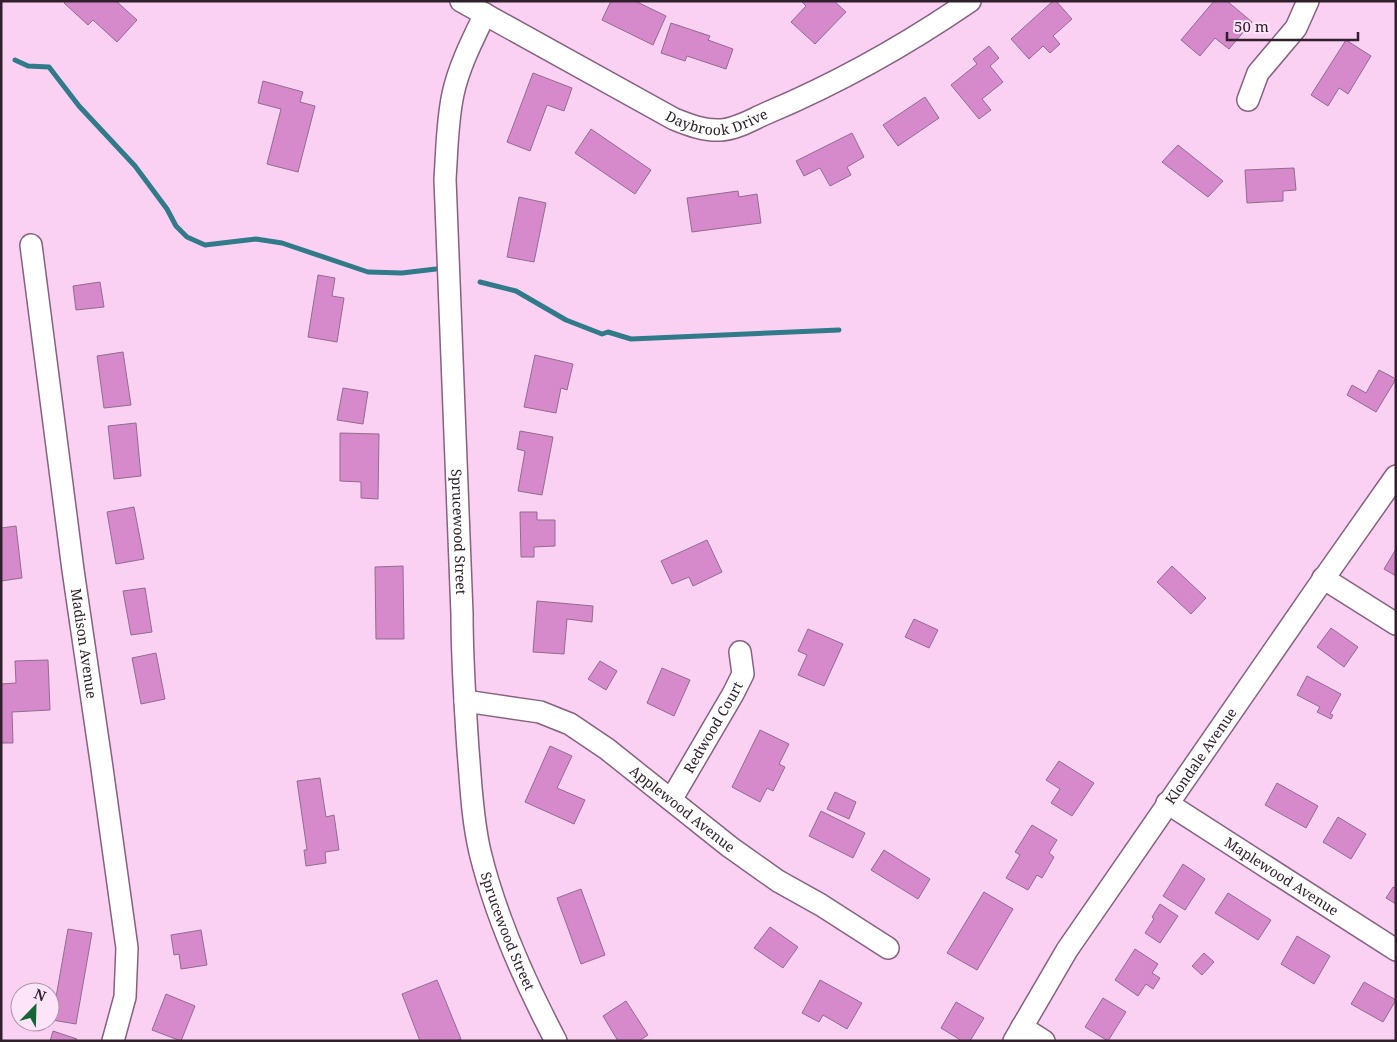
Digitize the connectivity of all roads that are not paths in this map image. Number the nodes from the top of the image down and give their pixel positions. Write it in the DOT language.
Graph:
graph roads {
  1 [pos="462,1"];
  2 [pos="969,1"];
  3 [pos="1308,1"];
  4 [pos="485,14"];
  5 [pos="1248,100"];
  6 [pos="31,245"];
  7 [pos="1396,476"];
  8 [pos="1323,578"];
  9 [pos="1396,624"];
  10 [pos="740,652"];
  11 [pos="465,701"];
  12 [pos="671,800"];
  13 [pos="1167,804"];
  14 [pos="888,948"];
  15 [pos="1396,950"];
  16 [pos="1018,1034"];
  17 [pos="112,1041"];
  18 [pos="556,1041"];
  19 [pos="1044,1041"];
  1 -- 4 [label="street, Daybrook Drive"];
  2 -- 4 [label="street, Daybrook Drive"];
  3 -- 5 [label="street"];
  4 -- 11 [label="street, Sprucewood Street"];
  6 -- 17 [label="street, Madison Avenue"];
  7 -- 8 [label="street, Klondale Avenue"];
  8 -- 9 [label="street"];
  8 -- 13 [label="street, Klondale Avenue"];
  10 -- 12 [label="street, Redwood Court"];
  11 -- 12 [label="street, Applewood Avenue"];
  11 -- 18 [label="street, Sprucewood Street"];
  12 -- 14 [label="street, Applewood Avenue"];
  13 -- 15 [label="street, Maplewood Avenue"];
  13 -- 16 [label="street, Klondale Avenue"];
  16 -- 19 [label="street"];
}
